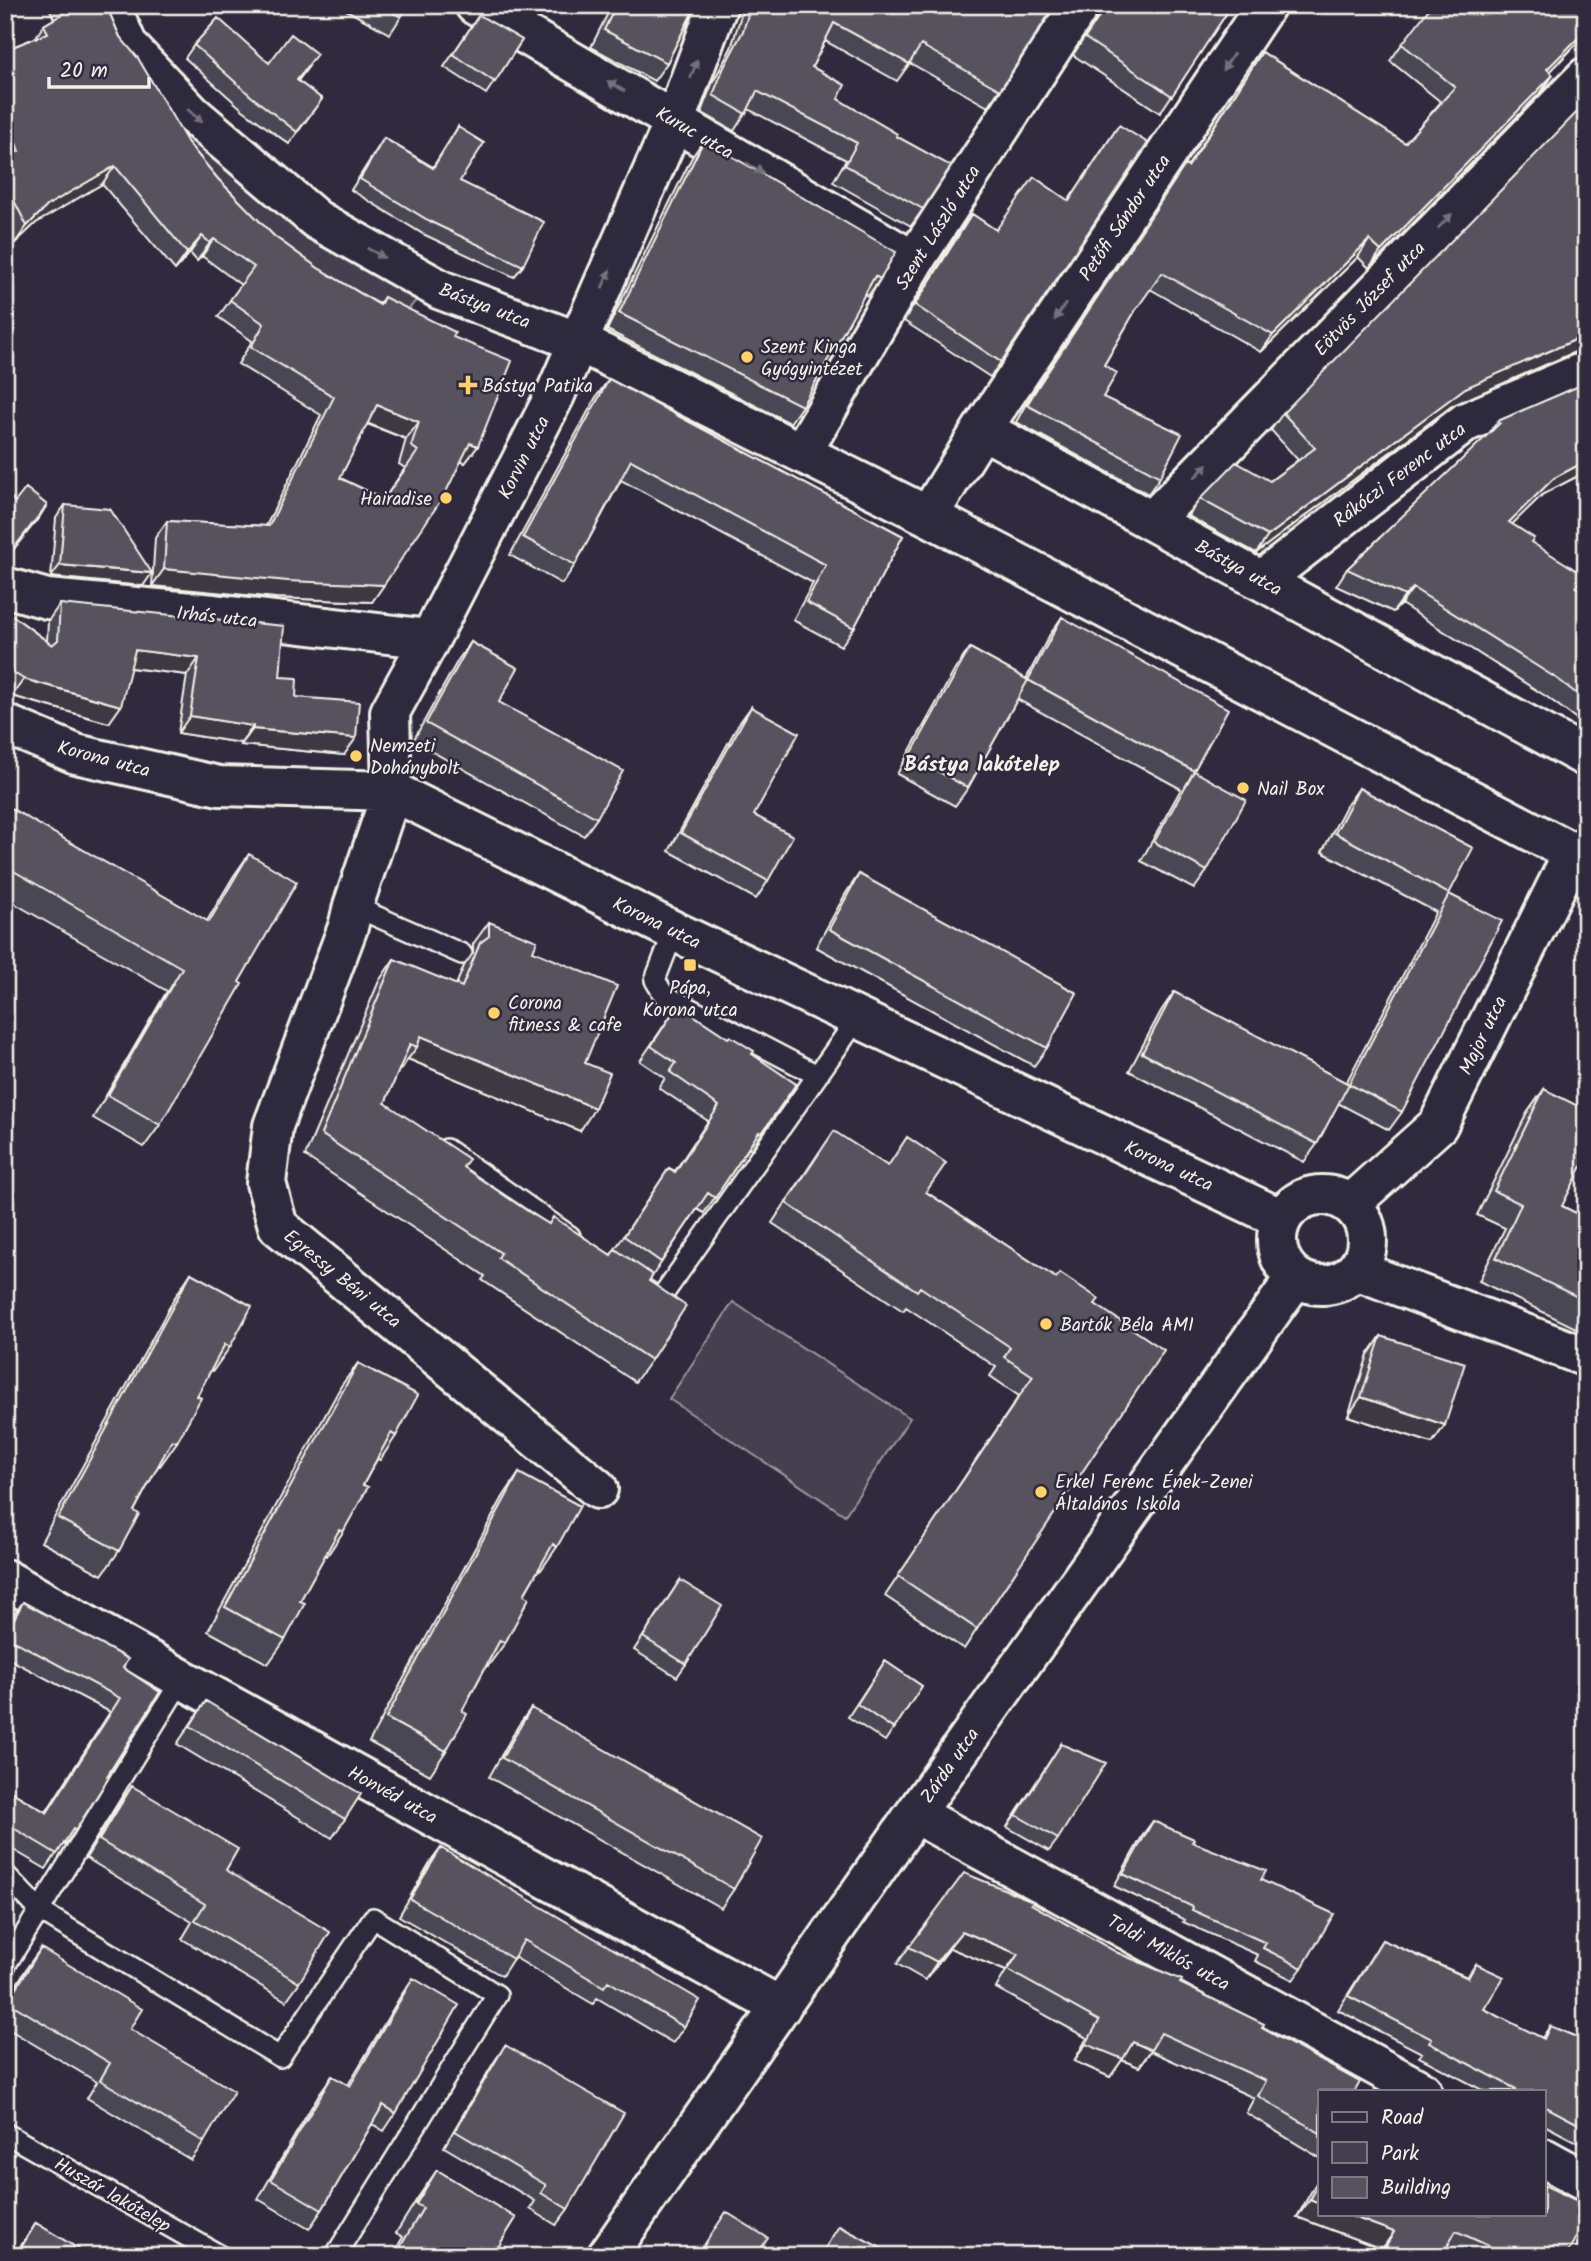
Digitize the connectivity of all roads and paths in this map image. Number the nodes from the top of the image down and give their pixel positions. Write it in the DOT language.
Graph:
graph roads {
  1 [pos="110,5"];
  2 [pos="475,5"];
  3 [pos="718,5"];
  4 [pos="1080,5"];
  5 [pos="1266,5"];
  6 [pos="1586,77"];
  7 [pos="675,120"];
  8 [pos="914,261"];
  9 [pos="579,342"];
  10 [pos="1586,371"];
  11 [pos="982,429"];
  12 [pos="802,452"];
  13 [pos="928,516"];
  14 [pos="1153,520"];
  15 [pos="1262,580"];
  16 [pos="5,587"];
  17 [pos="430,639"];
  18 [pos="5,724"];
  19 [pos="1586,757"];
  20 [pos="392,791"];
  21 [pos="1579,849"];
  22 [pos="353,906"];
  23 [pos="674,931"];
  24 [pos="461,954"];
  25 [pos="857,1019"];
  26 [pos="817,1075"];
  27 [pos="426,1135"];
  28 [pos="1350,1204"];
  29 [pos="1282,1219"];
  30 [pos="582,1245"];
  31 [pos="1356,1270"];
  32 [pos="627,1276"];
  33 [pos="1296,1277"];
  34 [pos="1586,1357"];
  35 [pos="598,1489"];
  36 [pos="5,1579"];
  37 [pos="182,1679"];
  38 [pos="916,1812"];
  39 [pos="5,1874"];
  40 [pos="40,1911"];
  41 [pos="5,1966"];
  42 [pos="782,2007"];
  43 [pos="1420,2090"];
  44 [pos="5,2133"];
  45 [pos="1546,2159"];
  46 [pos="1586,2181"];
  47 [pos="221,2256"];
  48 [pos="335,2256"];
  49 [pos="607,2256"];
  1 -- 9 [label="street, Bástya utca, one-way"];
  7 -- 2 [label="street, Kuruc utca, one-way"];
  7 -- 3 [label="street, Korvin utca, one-way"];
  4 -- 8 [label="street, Szent László utca"];
  5 -- 11 [label="street, Petőfi Sándor utca, one-way"];
  14 -- 6 [label="street, Eötvös József utca, one-way"];
  7 -- 8 [label="street, Kuruc utca, one-way"];
  9 -- 7 [label="street, Korvin utca, one-way"];
  8 -- 12 [label="street, Szent László utca"];
  9 -- 12 [label="street, Bástya utca"];
  9 -- 17 [label="street, Korvin utca"];
  10 -- 15 [label="street, Rákóczi Ferenc utca"];
  11 -- 13 [label="street"];
  11 -- 14 [label="street, Bástya utca"];
  12 -- 13 [label="street, Bástya utca"];
  13 -- 21 [label="street, Bástya utca"];
  14 -- 15 [label="street, Bástya utca"];
  15 -- 19 [label="street, Bástya utca"];
  16 -- 17 [label="street, Irhás utca"];
  17 -- 20 [label="street, Korvin utca"];
  18 -- 20 [label="street, Korona utca"];
  20 -- 22 [label="street, Egressy Béni utca"];
  20 -- 23 [label="street, Korona utca"];
  21 -- 28 [label="street, Major utca"];
  22 -- 24 [label="lane"];
  22 -- 35 [label="street, Egressy Béni utca"];
  23 -- 25 [label="street, Korona utca"];
  23 -- 26 [label="lane"];
  25 -- 26 [label="lane"];
  25 -- 29 [label="street, Korona utca"];
  26 -- 32 [label="lane"];
  27 -- 30 [label="lane"];
  28 -- 29 [label="street"];
  28 -- 31 [label="street"];
  29 -- 33 [label="street"];
  31 -- 33 [label="street"];
  31 -- 34 [label="street"];
  33 -- 38 [label="street, Zárda utca"];
  36 -- 37 [label="street, Honvéd utca"];
  37 -- 40 [label="lane"];
  37 -- 42 [label="street, Honvéd utca"];
  38 -- 42 [label="street, Zárda utca"];
  38 -- 43 [label="street, Toldi Miklós utca"];
  39 -- 40 [label="lane"];
  40 -- 41 [label="lane"];
  40 -- 48 [label="lane"];
  42 -- 49 [label="street, Zárda utca"];
  44 -- 47 [label="lane, Huszár lakótelep"];
  45 -- 46 [label="street"];
}
